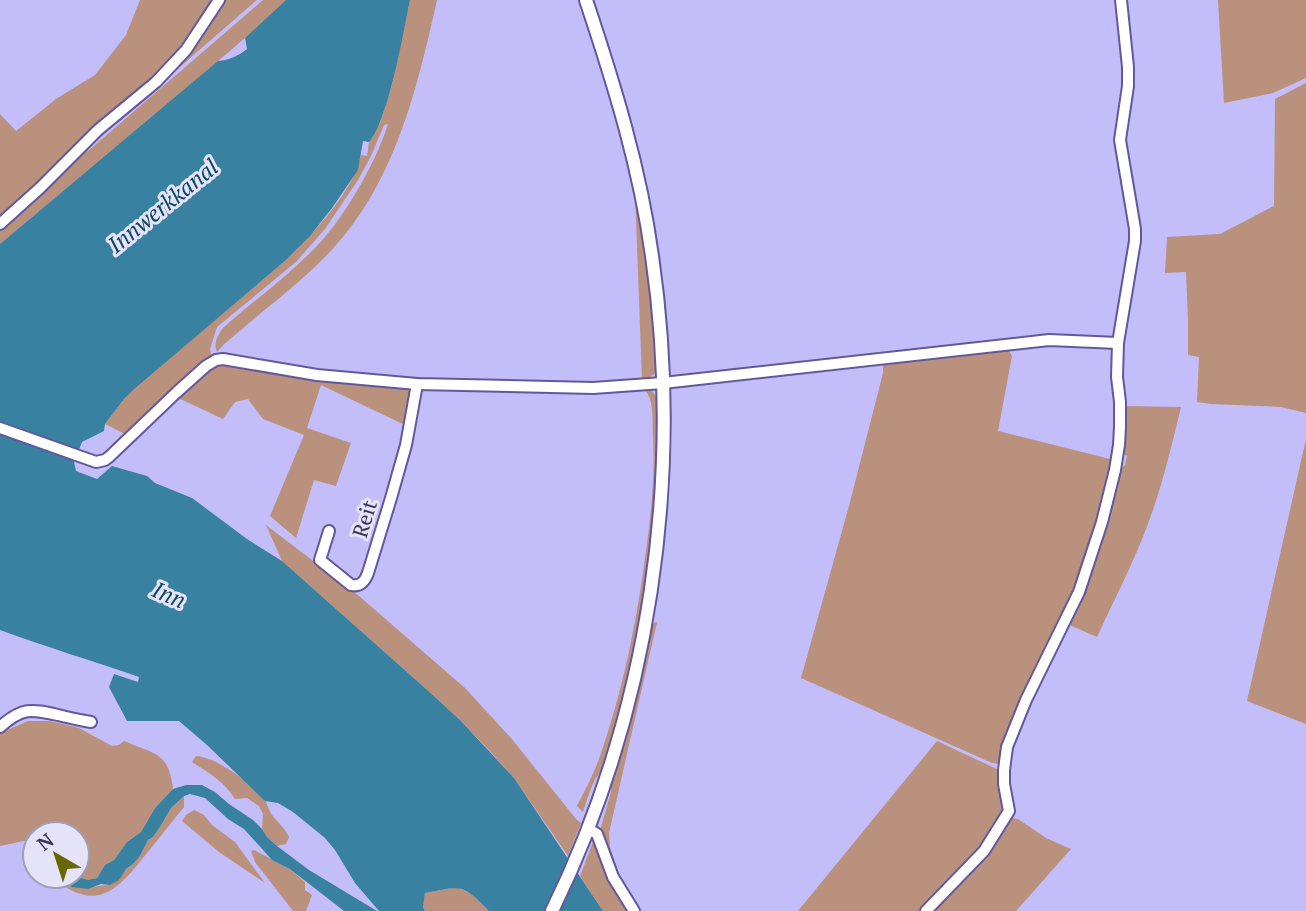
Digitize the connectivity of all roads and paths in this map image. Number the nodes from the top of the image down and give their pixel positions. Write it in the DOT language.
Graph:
graph roads {
  1 [pos="219,0"];
  2 [pos="586,0"];
  3 [pos="1121,0"];
  4 [pos="0,224"];
  5 [pos="1118,343"];
  6 [pos="663,383"];
  7 [pos="417,384"];
  8 [pos="0,428"];
  9 [pos="329,531"];
  10 [pos="91,722"];
  11 [pos="0,727"];
  12 [pos="589,829"];
  13 [pos="552,911"];
  14 [pos="634,911"];
  15 [pos="926,911"];
  1 -- 4 [label="street"];
  2 -- 6 [label="street"];
  3 -- 5 [label="street"];
  5 -- 6 [label="street"];
  5 -- 15 [label="street"];
  6 -- 7 [label="street"];
  6 -- 12 [label="street"];
  7 -- 8 [label="street"];
  7 -- 9 [label="street, Reit"];
  10 -- 11 [label="street"];
  12 -- 13 [label="street"];
  12 -- 14 [label="street"];
}
